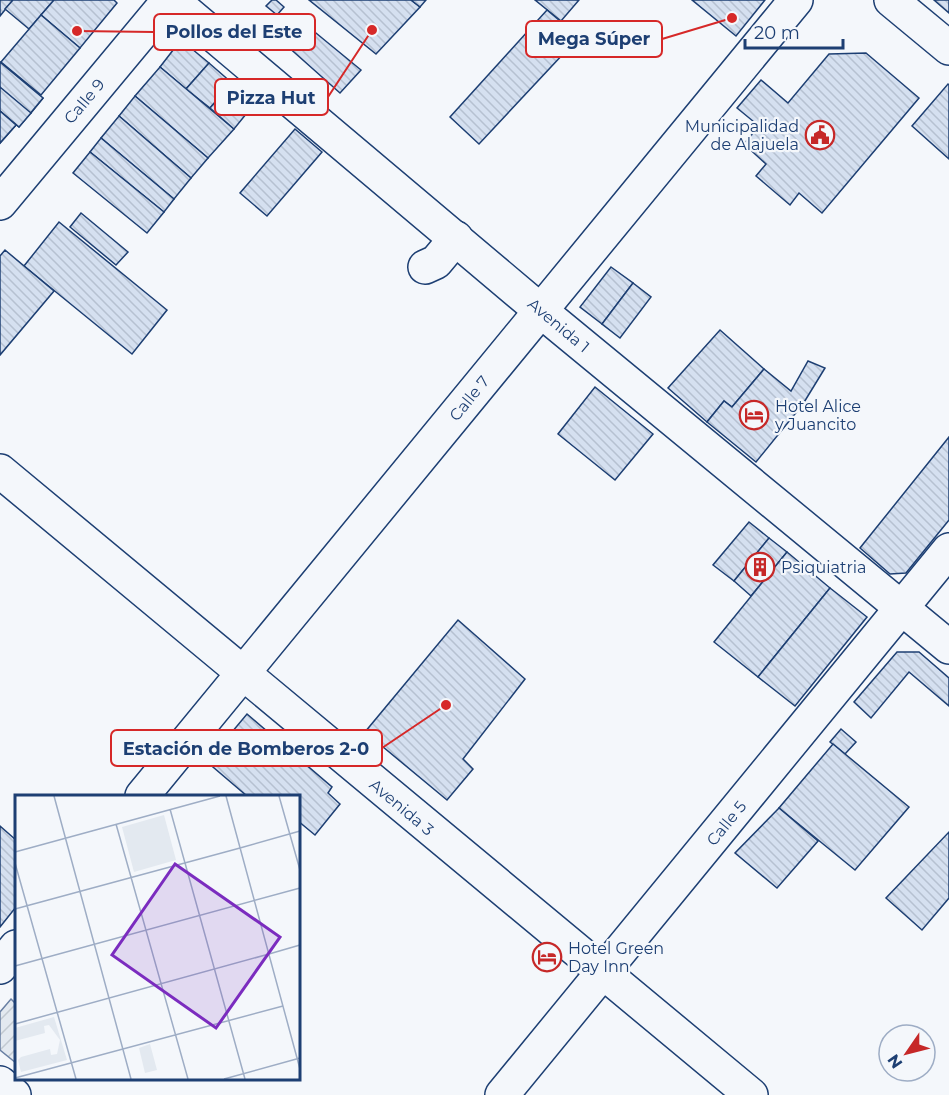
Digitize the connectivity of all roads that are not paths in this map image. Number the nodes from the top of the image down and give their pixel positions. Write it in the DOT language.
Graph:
graph roads {
  1 [pos="171,0"];
  2 [pos="796,0"];
  3 [pos="891,0"];
  4 [pos="949,48"];
  5 [pos="0,203"];
  6 [pos="456,238"];
  7 [pos="425,267"];
  8 [pos="541,311"];
  9 [pos="0,471"];
  10 [pos="949,550"];
  11 [pos="903,608"];
  12 [pos="949,647"];
  13 [pos="243,674"];
  14 [pos="143,795"];
  15 [pos="15,948"];
  16 [pos="0,967"];
  17 [pos="603,973"];
  18 [pos="0,1083"];
  19 [pos="14,1095"];
  20 [pos="502,1095"];
  21 [pos="750,1095"];
  1 -- 5 [label="street, Calle 9"];
  1 -- 6 [label="street, Avenida 1"];
  2 -- 8 [label="street, Calle 7"];
  3 -- 4 [label="street"];
  6 -- 7 [label="street"];
  6 -- 8 [label="street, Avenida 1"];
  8 -- 11 [label="street, Avenida 1"];
  8 -- 13 [label="street, Calle 7"];
  9 -- 13 [label="street, Avenida 3"];
  10 -- 11 [label="street, Calle 5"];
  11 -- 12 [label="street, Avenida 1"];
  11 -- 17 [label="street, Calle 5"];
  13 -- 14 [label="street, Calle 7"];
  13 -- 17 [label="street, Avenida 3"];
  15 -- 16 [label="street"];
  17 -- 20 [label="street, Calle 5"];
  17 -- 21 [label="street, Avenida 3"];
  18 -- 19 [label="street"];
}
